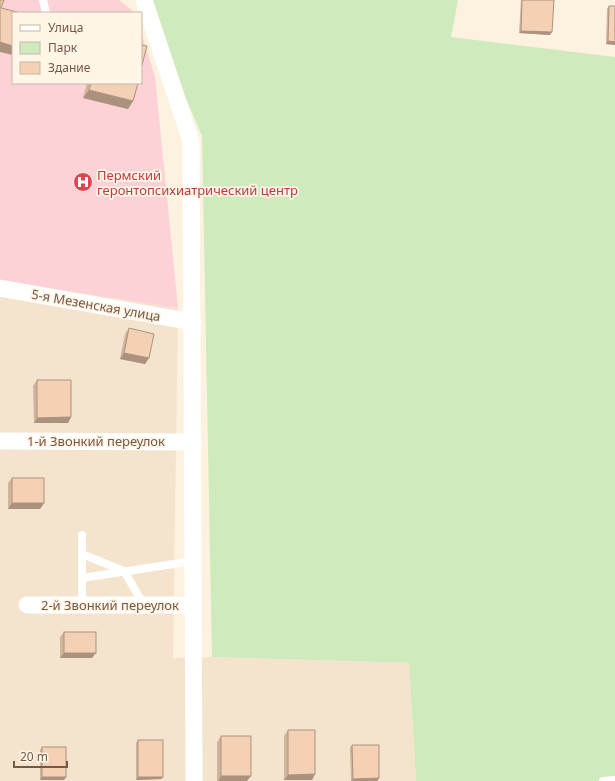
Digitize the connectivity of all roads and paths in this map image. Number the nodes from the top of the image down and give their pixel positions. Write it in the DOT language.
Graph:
graph roads {
  1 [pos="43,0"];
  2 [pos="144,0"];
  3 [pos="46,12"];
  4 [pos="0,288"];
  5 [pos="192,322"];
  6 [pos="0,441"];
  7 [pos="193,442"];
  8 [pos="82,535"];
  9 [pos="82,554"];
  10 [pos="193,561"];
  11 [pos="124,571"];
  12 [pos="82,578"];
  13 [pos="27,605"];
  14 [pos="82,605"];
  15 [pos="145,605"];
  16 [pos="193,605"];
  17 [pos="615,780"];
  18 [pos="194,781"];
  19 [pos="604,781"];
  1 -- 3 [label="lane"];
  2 -- 5 [label="street"];
  4 -- 5 [label="street, 5-я Мезенская улица"];
  5 -- 7 [label="street"];
  6 -- 7 [label="street, 1-й Звонкий переулок"];
  7 -- 10 [label="street"];
  8 -- 9 [label="lane"];
  9 -- 11 [label="lane"];
  9 -- 12 [label="lane"];
  10 -- 11 [label="lane"];
  10 -- 16 [label="street"];
  11 -- 12 [label="lane"];
  11 -- 15 [label="lane"];
  12 -- 14 [label="lane"];
  13 -- 14 [label="street, 2-й Звонкий переулок"];
  14 -- 15 [label="street, 2-й Звонкий переулок"];
  15 -- 16 [label="street, 2-й Звонкий переулок"];
  16 -- 18 [label="street"];
  17 -- 19 [label="lane"];
}
